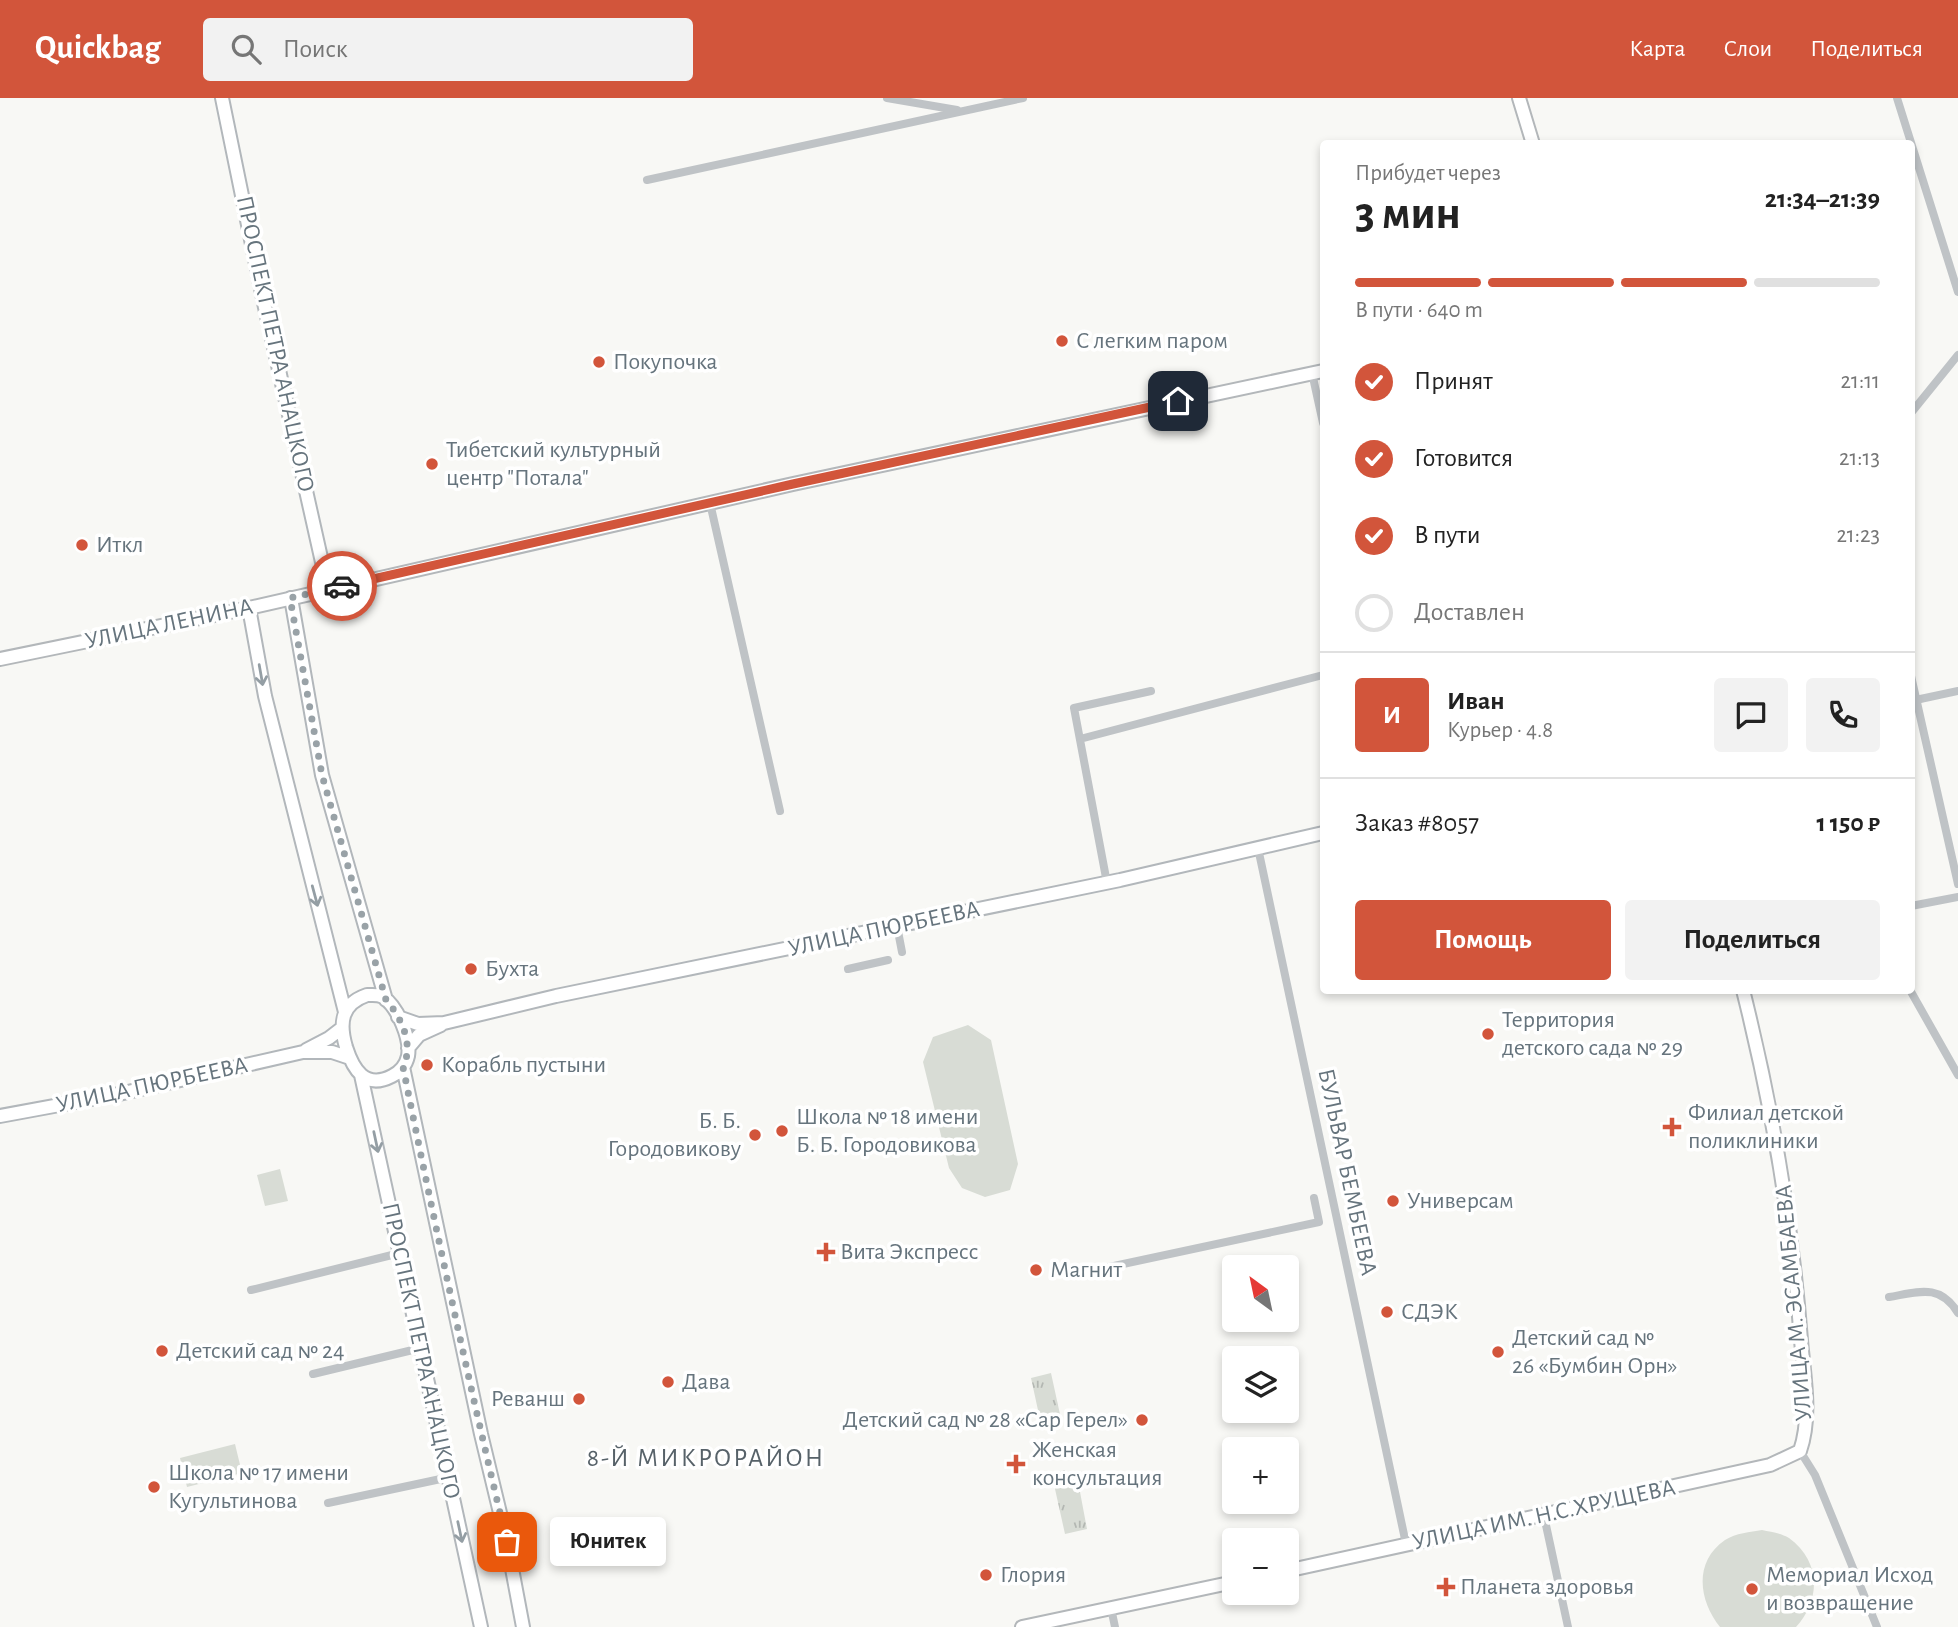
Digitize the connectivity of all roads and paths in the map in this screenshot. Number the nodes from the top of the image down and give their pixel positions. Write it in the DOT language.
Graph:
graph roads {
  1 [pos="222,98"];
  2 [pos="887,98"];
  3 [pos="969,98"];
  4 [pos="1023,98"];
  5 [pos="1520,98"];
  6 [pos="1897,98"];
  7 [pos="968,110"];
  8 [pos="1532,140"];
  9 [pos="1910,140"];
  10 [pos="1915,155"];
  11 [pos="647,180"];
  12 [pos="1958,292"];
  13 [pos="1958,355"];
  14 [pos="1317,372"];
  15 [pos="1320,398"];
  16 [pos="1915,408"];
  17 [pos="710,503"];
  18 [pos="328,589"];
  19 [pos="290,598"];
  20 [pos="249,608"];
  21 [pos="0,659"];
  22 [pos="1320,676"];
  23 [pos="1151,691"];
  24 [pos="1958,691"];
  25 [pos="1915,701"];
  26 [pos="1915,705"];
  27 [pos="1080,739"];
  28 [pos="780,811"];
  29 [pos="1320,834"];
  30 [pos="1258,848"];
  31 [pos="1107,883"];
  32 [pos="1958,884"];
  33 [pos="1958,897"];
  34 [pos="1915,905"];
  35 [pos="897,926"];
  36 [pos="902,952"];
  37 [pos="888,960"];
  38 [pos="848,969"];
  39 [pos="1744,994"];
  40 [pos="1912,994"];
  41 [pos="386,1000"];
  42 [pos="345,1012"];
  43 [pos="398,1017"];
  44 [pos="444,1023"];
  45 [pos="342,1028"];
  46 [pos="408,1048"];
  47 [pos="303,1052"];
  48 [pos="349,1058"];
  49 [pos="403,1067"];
  50 [pos="361,1075"];
  51 [pos="1958,1075"];
  52 [pos="0,1116"];
  53 [pos="1314,1198"];
  54 [pos="400,1253"];
  55 [pos="1100,1269"];
  56 [pos="251,1290"];
  57 [pos="1889,1297"];
  58 [pos="1955,1301"];
  59 [pos="1958,1312"];
  60 [pos="421,1348"];
  61 [pos="313,1374"];
  62 [pos="1800,1451"];
  63 [pos="450,1477"];
  64 [pos="328,1503"];
  65 [pos="1544,1516"];
  66 [pos="1406,1544"];
  67 [pos="1299,1568"];
  68 [pos="1222,1585"];
  69 [pos="1111,1608"];
  70 [pos="481,1627"];
  71 [pos="523,1627"];
  72 [pos="1023,1627"];
  73 [pos="1115,1627"];
  74 [pos="1568,1627"];
  75 [pos="1877,1627"];
  1 -- 18 [label="main road, ПРОСПЕКТ ПЕТРА АНАЦКОГО"];
  2 -- 7 [label="street"];
  3 -- 7 [label="street"];
  4 -- 7 [label="street"];
  5 -- 8 [label="main road"];
  6 -- 9 [label="street"];
  7 -- 11 [label="street"];
  10 -- 12 [label="street"];
  13 -- 16 [label="street"];
  14 -- 15 [label="street"];
  14 -- 17 [label="main road, УЛИЦА ЛЕНИНА"];
  17 -- 18 [label="main road, УЛИЦА ЛЕНИНА"];
  17 -- 28 [label="street"];
  18 -- 19 [label="main road, УЛИЦА ЛЕНИНА"];
  19 -- 20 [label="main road, УЛИЦА ЛЕНИНА"];
  19 -- 41 [label="main road"];
  20 -- 21 [label="main road, УЛИЦА ЛЕНИНА"];
  20 -- 42 [label="main road, one-way"];
  22 -- 27 [label="street"];
  23 -- 27 [label="street"];
  24 -- 25 [label="street"];
  26 -- 32 [label="street"];
  27 -- 31 [label="street"];
  29 -- 30 [label="main road, УЛИЦА ПЮРБЕЕВА"];
  30 -- 31 [label="main road, УЛИЦА ПЮРБЕЕВА"];
  30 -- 66 [label="street, БУЛЬВАР БЕМБЕЕВА"];
  31 -- 35 [label="main road, УЛИЦА ПЮРБЕЕВА"];
  33 -- 34 [label="street"];
  35 -- 36 [label="street"];
  35 -- 44 [label="main road, УЛИЦА ПЮРБЕЕВА"];
  37 -- 38 [label="street"];
  39 -- 62 [label="main road, УЛИЦА М. ЭСАМБАЕВА"];
  40 -- 51 [label="street"];
  41 -- 42 [label="main road"];
  41 -- 43 [label="main road"];
  42 -- 45 [label="main road"];
  43 -- 44 [label="main road"];
  43 -- 46 [label="main road"];
  44 -- 46 [label="main road"];
  45 -- 47 [label="main road"];
  45 -- 48 [label="main road"];
  46 -- 49 [label="main road"];
  47 -- 48 [label="main road"];
  47 -- 52 [label="main road, УЛИЦА ПЮРБЕЕВА"];
  48 -- 50 [label="main road"];
  49 -- 50 [label="main road"];
  49 -- 71 [label="main road, ПРОСПЕКТ ПЕТРА АНАЦКОГО"];
  50 -- 54 [label="main road, ПРОСПЕКТ ПЕТРА АНАЦКОГО, one-way"];
  53 -- 55 [label="street, БУЛЬВАР БЕМБЕЕВА"];
  54 -- 56 [label="street"];
  54 -- 60 [label="main road, ПРОСПЕКТ ПЕТРА АНАЦКОГО"];
  57 -- 58 [label="street"];
  58 -- 59 [label="street"];
  60 -- 61 [label="street"];
  60 -- 63 [label="main road, ПРОСПЕКТ ПЕТРА АНАЦКОГО"];
  62 -- 65 [label="main road, УЛИЦА ИМ. Н.С.ХРУЩЕВА"];
  62 -- 75 [label="street"];
  63 -- 64 [label="street"];
  63 -- 70 [label="main road, ПРОСПЕКТ ПЕТРА АНАЦКОГО, one-way"];
  65 -- 66 [label="main road, УЛИЦА ИМ. Н.С.ХРУЩЕВА"];
  65 -- 74 [label="street"];
  66 -- 67 [label="main road, УЛИЦА ИМ. Н.С.ХРУЩЕВА"];
  68 -- 69 [label="main road"];
  69 -- 72 [label="main road"];
  69 -- 73 [label="street"];
}
